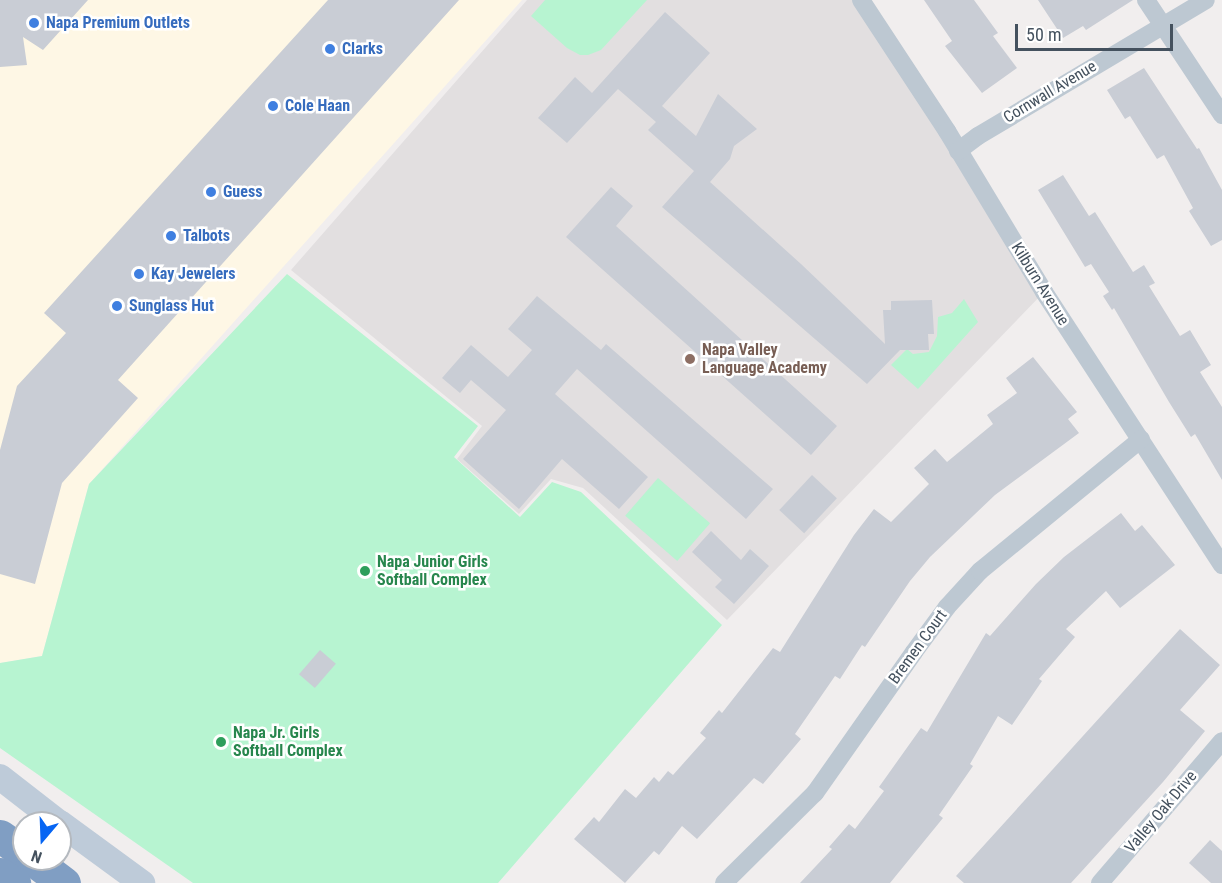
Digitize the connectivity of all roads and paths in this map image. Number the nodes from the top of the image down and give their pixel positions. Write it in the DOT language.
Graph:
graph roads {
  1 [pos="861,0"];
  2 [pos="1146,0"];
  3 [pos="1206,0"];
  4 [pos="1163,25"];
  5 [pos="1222,115"];
  6 [pos="958,152"];
  7 [pos="1141,438"];
  8 [pos="1222,565"];
  9 [pos="1222,741"];
  10 [pos="0,777"];
  11 [pos="44,811"];
  12 [pos="72,832"];
  13 [pos="48,871"];
  14 [pos="0,874"];
  15 [pos="14,883"];
  16 [pos="64,883"];
  17 [pos="142,883"];
  18 [pos="724,883"];
  19 [pos="1100,883"];
  1 -- 6 [label="street, Kilburn Avenue"];
  2 -- 4 [label="street"];
  3 -- 4 [label="street, Cornwall Avenue"];
  4 -- 5 [label="street"];
  4 -- 6 [label="street, Cornwall Avenue"];
  6 -- 7 [label="street, Kilburn Avenue"];
  7 -- 8 [label="street, Kilburn Avenue"];
  7 -- 18 [label="street, Bremen Court"];
  9 -- 19 [label="street, Valley Oak Drive"];
  10 -- 11 [label="street"];
  12 -- 17 [label="street"];
  13 -- 16 [label="highway"];
  14 -- 15 [label="highway"];
}
